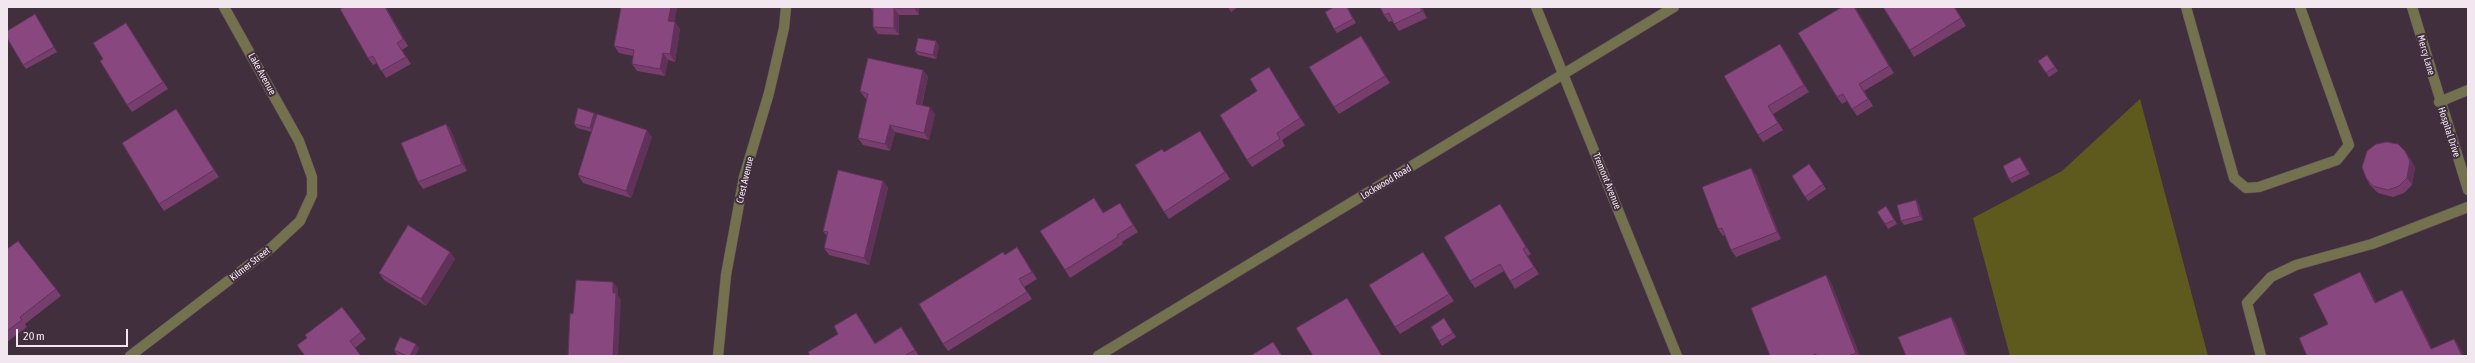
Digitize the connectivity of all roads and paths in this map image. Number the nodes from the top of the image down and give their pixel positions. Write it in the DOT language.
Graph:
graph roads {
  1 [pos="224,7"];
  2 [pos="786,7"];
  3 [pos="1536,7"];
  4 [pos="1674,7"];
  5 [pos="2186,7"];
  6 [pos="2300,7"];
  7 [pos="2412,7"];
  8 [pos="1564,75"];
  9 [pos="2468,90"];
  10 [pos="2439,102"];
  11 [pos="299,141"];
  12 [pos="2468,190"];
  13 [pos="2468,207"];
  14 [pos="130,356"];
  15 [pos="718,356"];
  16 [pos="1098,356"];
  17 [pos="1677,356"];
  18 [pos="2261,356"];
  1 -- 11 [label="street, Lake Avenue"];
  2 -- 15 [label="street, Crest Avenue"];
  3 -- 8 [label="street, Tremont Avenue"];
  4 -- 8 [label="street, Lockwood Road"];
  5 -- 6 [label="street"];
  7 -- 10 [label="street, Mercy Lane"];
  8 -- 16 [label="street, Lockwood Road"];
  8 -- 17 [label="street, Tremont Avenue"];
  9 -- 10 [label="street, Hospital Drive"];
  10 -- 12 [label="street, Hospital Drive"];
  11 -- 14 [label="street, Kilmer Street"];
  13 -- 18 [label="street"];
}
